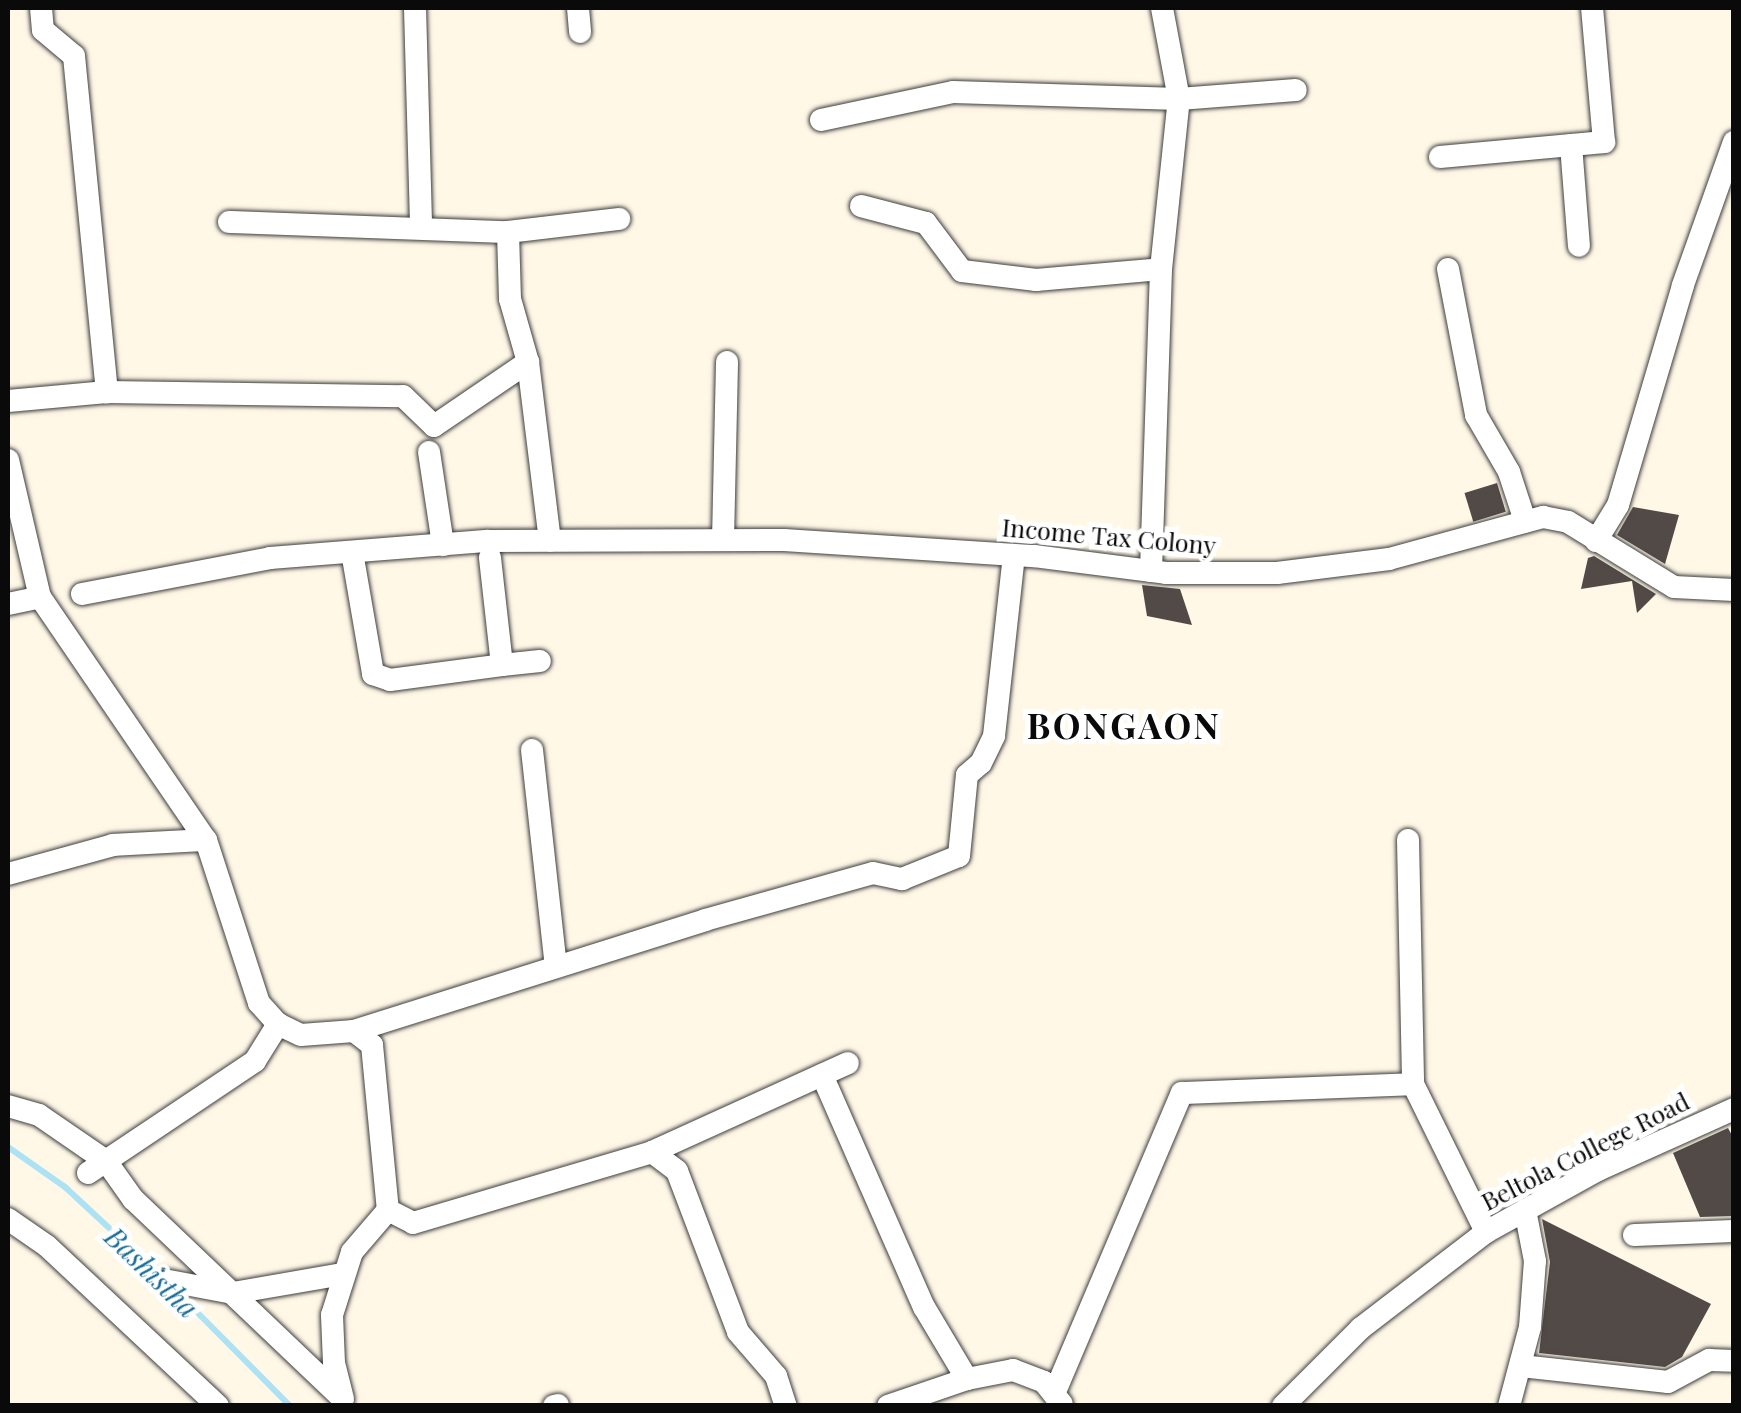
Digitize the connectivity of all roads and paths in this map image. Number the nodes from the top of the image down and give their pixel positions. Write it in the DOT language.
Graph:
graph roads {
  1 [pos="42,8"];
  2 [pos="415,8"];
  3 [pos="578,8"];
  4 [pos="1162,8"];
  5 [pos="1592,8"];
  6 [pos="580,32"];
  7 [pos="1296,90"];
  8 [pos="1179,99"];
  9 [pos="821,120"];
  10 [pos="1734,142"];
  11 [pos="1571,145"];
  12 [pos="1440,158"];
  13 [pos="861,206"];
  14 [pos="619,219"];
  15 [pos="228,222"];
  16 [pos="421,228"];
  17 [pos="508,232"];
  18 [pos="1579,246"];
  19 [pos="1162,269"];
  20 [pos="1448,269"];
  21 [pos="528,362"];
  22 [pos="727,362"];
  23 [pos="107,392"];
  24 [pos="8,401"];
  25 [pos="429,452"];
  26 [pos="8,460"];
  27 [pos="1526,521"];
  28 [pos="724,540"];
  29 [pos="550,541"];
  30 [pos="1596,541"];
  31 [pos="444,545"];
  32 [pos="352,552"];
  33 [pos="1014,555"];
  34 [pos="490,558"];
  35 [pos="1150,572"];
  36 [pos="1734,590"];
  37 [pos="82,594"];
  38 [pos="40,596"];
  39 [pos="8,604"];
  40 [pos="540,661"];
  41 [pos="502,665"];
  42 [pos="532,750"];
  43 [pos="206,840"];
  44 [pos="1408,840"];
  45 [pos="8,874"];
  46 [pos="556,966"];
  47 [pos="278,1024"];
  48 [pos="354,1031"];
  49 [pos="848,1064"];
  50 [pos="822,1075"];
  51 [pos="1413,1084"];
  52 [pos="8,1106"];
  53 [pos="1734,1109"];
  54 [pos="652,1152"];
  55 [pos="97,1167"];
  56 [pos="388,1210"];
  57 [pos="1525,1210"];
  58 [pos="8,1219"];
  59 [pos="1734,1231"];
  60 [pos="1486,1232"];
  61 [pos="1634,1235"];
  62 [pos="343,1274"];
  63 [pos="164,1280"];
  64 [pos="233,1293"];
  65 [pos="1734,1361"];
  66 [pos="1521,1366"];
  67 [pos="967,1378"];
  68 [pos="1668,1394"];
  69 [pos="1058,1400"];
  70 [pos="345,1402"];
  71 [pos="218,1406"];
  72 [pos="786,1406"];
  73 [pos="888,1406"];
  74 [pos="1284,1406"];
  75 [pos="1509,1406"];
  1 -- 23 [label="street"];
  2 -- 16 [label="street"];
  3 -- 6 [label="street"];
  4 -- 8 [label="street"];
  5 -- 11 [label="street"];
  7 -- 8 [label="street"];
  8 -- 9 [label="street"];
  8 -- 19 [label="street"];
  10 -- 30 [label="street"];
  11 -- 12 [label="street"];
  11 -- 18 [label="street"];
  13 -- 19 [label="street"];
  14 -- 17 [label="street"];
  15 -- 16 [label="street"];
  16 -- 17 [label="street"];
  17 -- 21 [label="street"];
  19 -- 35 [label="street"];
  20 -- 27 [label="street"];
  21 -- 23 [label="street"];
  21 -- 29 [label="street"];
  22 -- 28 [label="street"];
  23 -- 24 [label="street"];
  25 -- 31 [label="street"];
  26 -- 38 [label="street"];
  27 -- 30 [label="street, Income Tax Colony"];
  27 -- 35 [label="street, Income Tax Colony"];
  28 -- 29 [label="street, Income Tax Colony"];
  28 -- 33 [label="street, Income Tax Colony"];
  29 -- 31 [label="street, Income Tax Colony"];
  30 -- 36 [label="street, Income Tax Colony"];
  31 -- 32 [label="street, Income Tax Colony"];
  32 -- 37 [label="street, Income Tax Colony"];
  32 -- 41 [label="street"];
  33 -- 35 [label="street, Income Tax Colony"];
  33 -- 46 [label="street"];
  34 -- 41 [label="street"];
  38 -- 39 [label="street"];
  38 -- 43 [label="street"];
  40 -- 41 [label="street"];
  42 -- 46 [label="street"];
  43 -- 45 [label="street"];
  43 -- 47 [label="street"];
  44 -- 51 [label="street"];
  46 -- 48 [label="street"];
  47 -- 48 [label="street"];
  47 -- 55 [label="street"];
  48 -- 56 [label="street"];
  49 -- 50 [label="street"];
  50 -- 54 [label="street"];
  50 -- 67 [label="street"];
  51 -- 60 [label="street"];
  51 -- 69 [label="street"];
  52 -- 55 [label="street"];
  53 -- 57 [label="street, Beltola College Road"];
  54 -- 56 [label="street"];
  54 -- 72 [label="street"];
  55 -- 64 [label="street"];
  56 -- 62 [label="street"];
  57 -- 60 [label="street, Beltola College Road"];
  57 -- 66 [label="street"];
  58 -- 71 [label="street"];
  59 -- 61 [label="street"];
  60 -- 74 [label="street, Beltola College Road"];
  62 -- 64 [label="street"];
  62 -- 70 [label="street"];
  63 -- 64 [label="street"];
  64 -- 70 [label="street"];
  65 -- 68 [label="street"];
  66 -- 68 [label="street"];
  66 -- 75 [label="street"];
  67 -- 69 [label="street"];
  67 -- 73 [label="street"];
}
